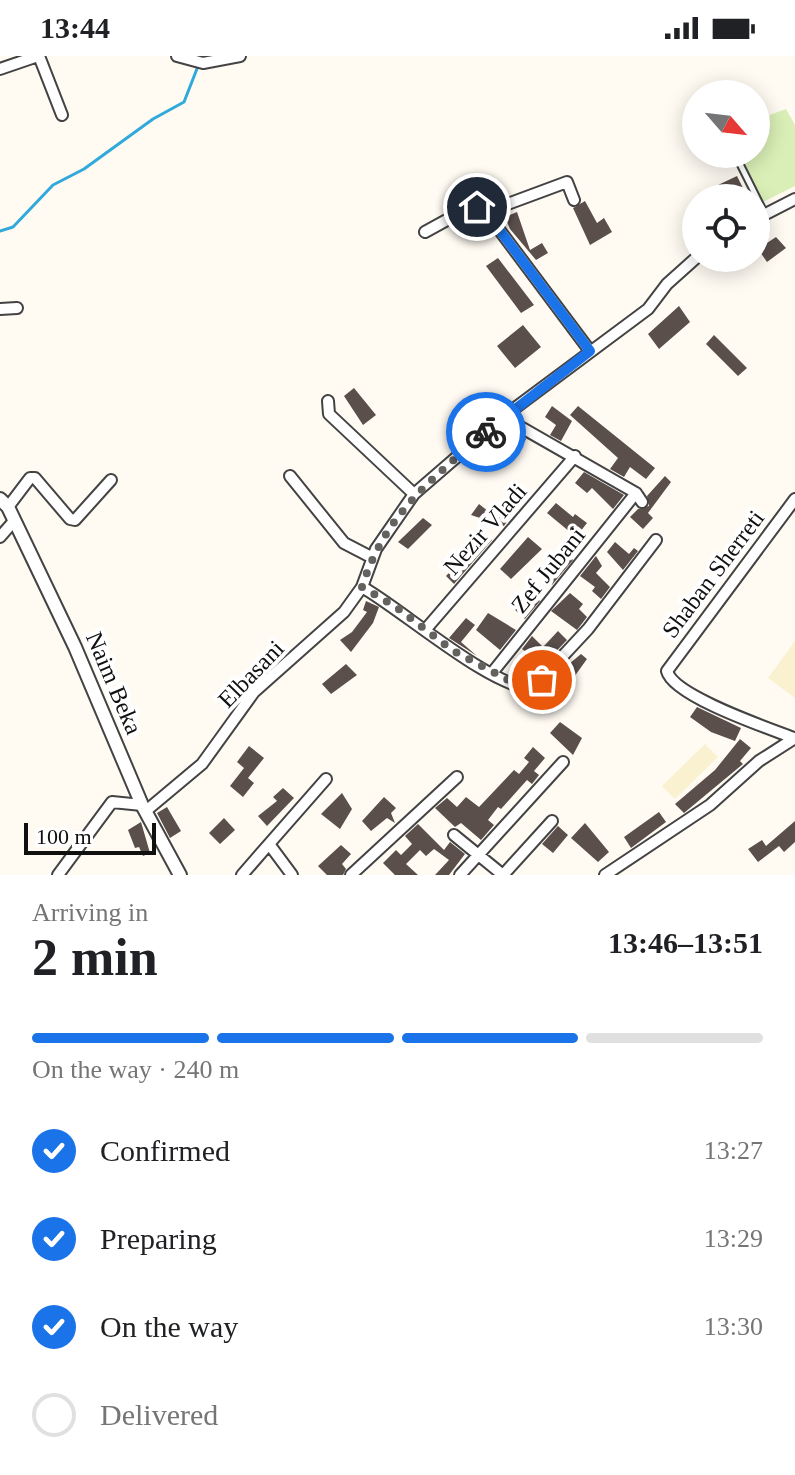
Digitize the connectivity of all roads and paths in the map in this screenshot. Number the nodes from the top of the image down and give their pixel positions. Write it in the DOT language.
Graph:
graph roads {
  1 [pos="38,56"];
  2 [pos="177,56"];
  3 [pos="240,56"];
  4 [pos="0,69"];
  5 [pos="62,115"];
  6 [pos="795,199"];
  7 [pos="574,200"];
  8 [pos="486,212"];
  9 [pos="770,212"];
  10 [pos="425,232"];
  11 [pos="682,271"];
  12 [pos="17,308"];
  13 [pos="0,309"];
  14 [pos="590,351"];
  15 [pos="328,401"];
  16 [pos="503,417"];
  17 [pos="575,456"];
  18 [pos="290,476"];
  19 [pos="111,480"];
  20 [pos="414,494"];
  21 [pos="795,499"];
  22 [pos="4,503"];
  23 [pos="14,521"];
  24 [pos="0,537"];
  25 [pos="656,540"];
  26 [pos="371,557"];
  27 [pos="362,587"];
  28 [pos="426,629"];
  29 [pos="492,673"];
  30 [pos="795,738"];
  31 [pos="563,762"];
  32 [pos="457,777"];
  33 [pos="326,779"];
  34 [pos="144,808"];
  35 [pos="552,821"];
  36 [pos="454,835"];
  37 [pos="269,844"];
  38 [pos="479,854"];
  39 [pos="58,875"];
  40 [pos="180,875"];
  41 [pos="242,875"];
  42 [pos="292,875"];
  43 [pos="351,875"];
  44 [pos="460,875"];
  45 [pos="503,875"];
  46 [pos="605,875"];
  1 -- 4 [label="street"];
  1 -- 5 [label="street"];
  2 -- 3 [label="street"];
  6 -- 9 [label="street"];
  7 -- 8 [label="street"];
  8 -- 10 [label="street"];
  8 -- 14 [label="street"];
  11 -- 14 [label="street, Elbasani"];
  12 -- 13 [label="street"];
  14 -- 16 [label="street, Elbasani"];
  15 -- 20 [label="street"];
  16 -- 17 [label="street"];
  16 -- 20 [label="street, Elbasani"];
  17 -- 28 [label="street, Nezir Vladi"];
  17 -- 29 [label="street, Zef Jubani"];
  18 -- 26 [label="street"];
  19 -- 22 [label="street, Naim Beka"];
  20 -- 26 [label="street, Elbasani"];
  21 -- 30 [label="street, Shaban Sherreti"];
  22 -- 23 [label="street, Naim Beka"];
  23 -- 24 [label="street"];
  23 -- 34 [label="street, Naim Beka"];
  25 -- 29 [label="street"];
  26 -- 27 [label="street, Elbasani"];
  27 -- 28 [label="street"];
  27 -- 34 [label="street, Elbasani"];
  28 -- 29 [label="street"];
  30 -- 46 [label="street, Shaban Sherreti"];
  31 -- 38 [label="street"];
  32 -- 43 [label="street"];
  33 -- 37 [label="street"];
  34 -- 39 [label="street"];
  34 -- 40 [label="street, Naim Beka"];
  35 -- 45 [label="street"];
  36 -- 38 [label="street"];
  37 -- 41 [label="street"];
  37 -- 42 [label="street"];
  38 -- 44 [label="street"];
  38 -- 45 [label="street"];
}
